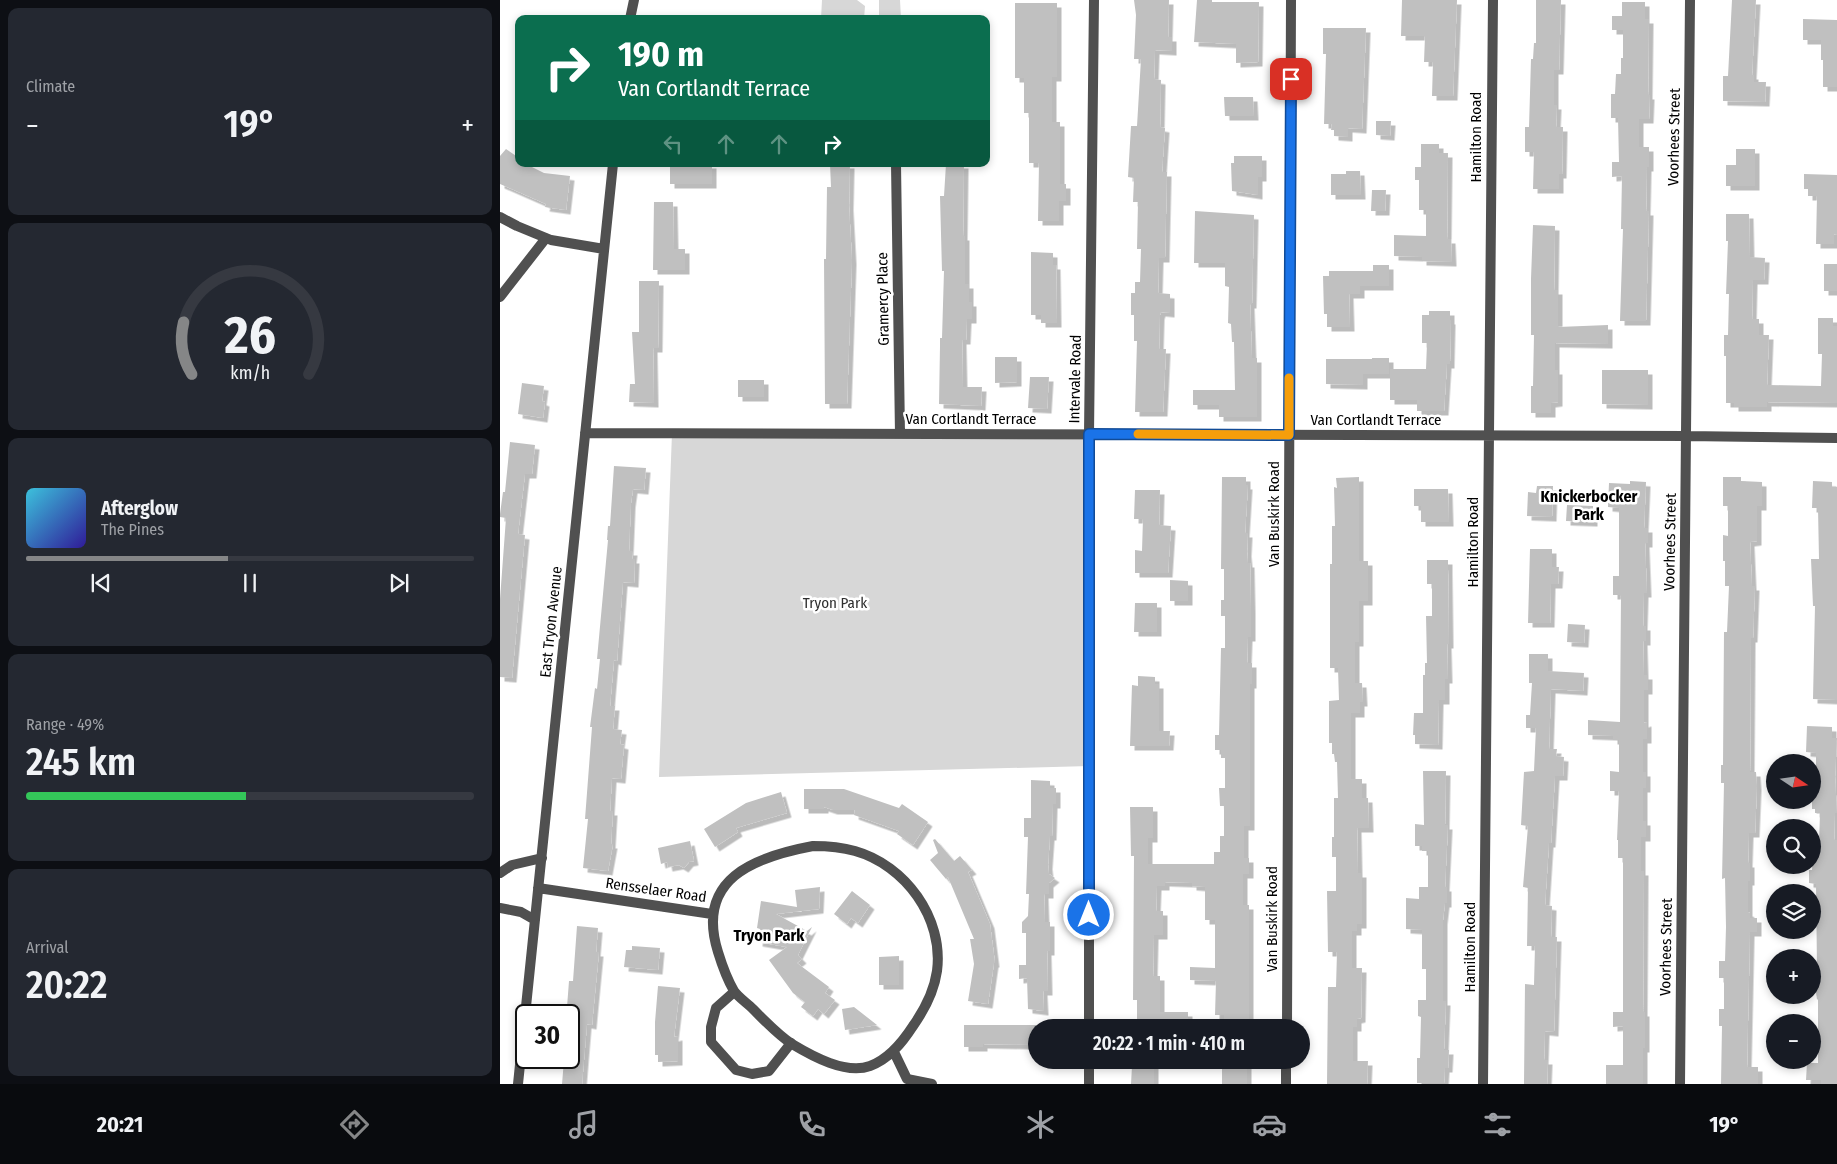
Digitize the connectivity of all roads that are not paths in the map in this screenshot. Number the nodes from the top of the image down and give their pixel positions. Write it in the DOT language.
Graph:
graph roads {
  1 [pos="634,0"];
  2 [pos="1094,0"];
  3 [pos="1291,0"];
  4 [pos="1492,0"];
  5 [pos="1690,0"];
  6 [pos="631,15"];
  7 [pos="613,167"];
  8 [pos="896,167"];
  9 [pos="500,217"];
  10 [pos="546,238"];
  11 [pos="604,249"];
  12 [pos="500,297"];
  13 [pos="585,433"];
  14 [pos="900,434"];
  15 [pos="1089,434"];
  16 [pos="1289,435"];
  17 [pos="1489,435"];
  18 [pos="1686,436"];
  19 [pos="1837,438"];
  20 [pos="542,858"];
  21 [pos="500,873"];
  22 [pos="538,888"];
  23 [pos="500,908"];
  24 [pos="712,914"];
  25 [pos="535,920"];
  26 [pos="734,992"];
  27 [pos="1089,1019"];
  28 [pos="1287,1019"];
  29 [pos="791,1043"];
  30 [pos="894,1052"];
  31 [pos="1089,1069"];
  32 [pos="1286,1069"];
  33 [pos="518,1084"];
  34 [pos="932,1084"];
  35 [pos="1089,1084"];
  36 [pos="1286,1084"];
  37 [pos="1483,1084"];
  38 [pos="1680,1084"];
  1 -- 6 [label="street"];
  2 -- 15 [label="street, Intervale Road"];
  3 -- 16 [label="street, Van Buskirk Road"];
  4 -- 17 [label="street, Hamilton Road"];
  5 -- 18 [label="street, Voorhees Street"];
  7 -- 11 [label="street, East Tryon Avenue"];
  8 -- 14 [label="street, Gramercy Place"];
  9 -- 10 [label="street"];
  10 -- 11 [label="street"];
  10 -- 12 [label="street"];
  11 -- 13 [label="street, East Tryon Avenue"];
  13 -- 14 [label="street, Van Cortlandt Terrace"];
  13 -- 20 [label="street, East Tryon Avenue"];
  14 -- 15 [label="street, Van Cortlandt Terrace"];
  15 -- 16 [label="street, Van Cortlandt Terrace"];
  15 -- 27 [label="street, Intervale Road"];
  16 -- 17 [label="street, Van Cortlandt Terrace"];
  16 -- 28 [label="street, Van Buskirk Road"];
  17 -- 18 [label="street, Van Cortlandt Terrace"];
  17 -- 37 [label="street, Hamilton Road"];
  18 -- 19 [label="street, Van Cortlandt Terrace"];
  18 -- 38 [label="street, Voorhees Street"];
  20 -- 21 [label="street"];
  20 -- 22 [label="street, East Tryon Avenue"];
  22 -- 24 [label="street, Rensselaer Road"];
  22 -- 25 [label="street, East Tryon Avenue"];
  23 -- 25 [label="street"];
  24 -- 26 [label="street, Rensselaer Road"];
  24 -- 30 [label="street"];
  25 -- 33 [label="street, East Tryon Avenue"];
  26 -- 29 [label="street, Rensselaer Road"];
  26 -- 29 [label="street"];
  29 -- 30 [label="street, Rensselaer Road"];
  30 -- 34 [label="street"];
  31 -- 35 [label="street"];
  32 -- 36 [label="street"];
}
